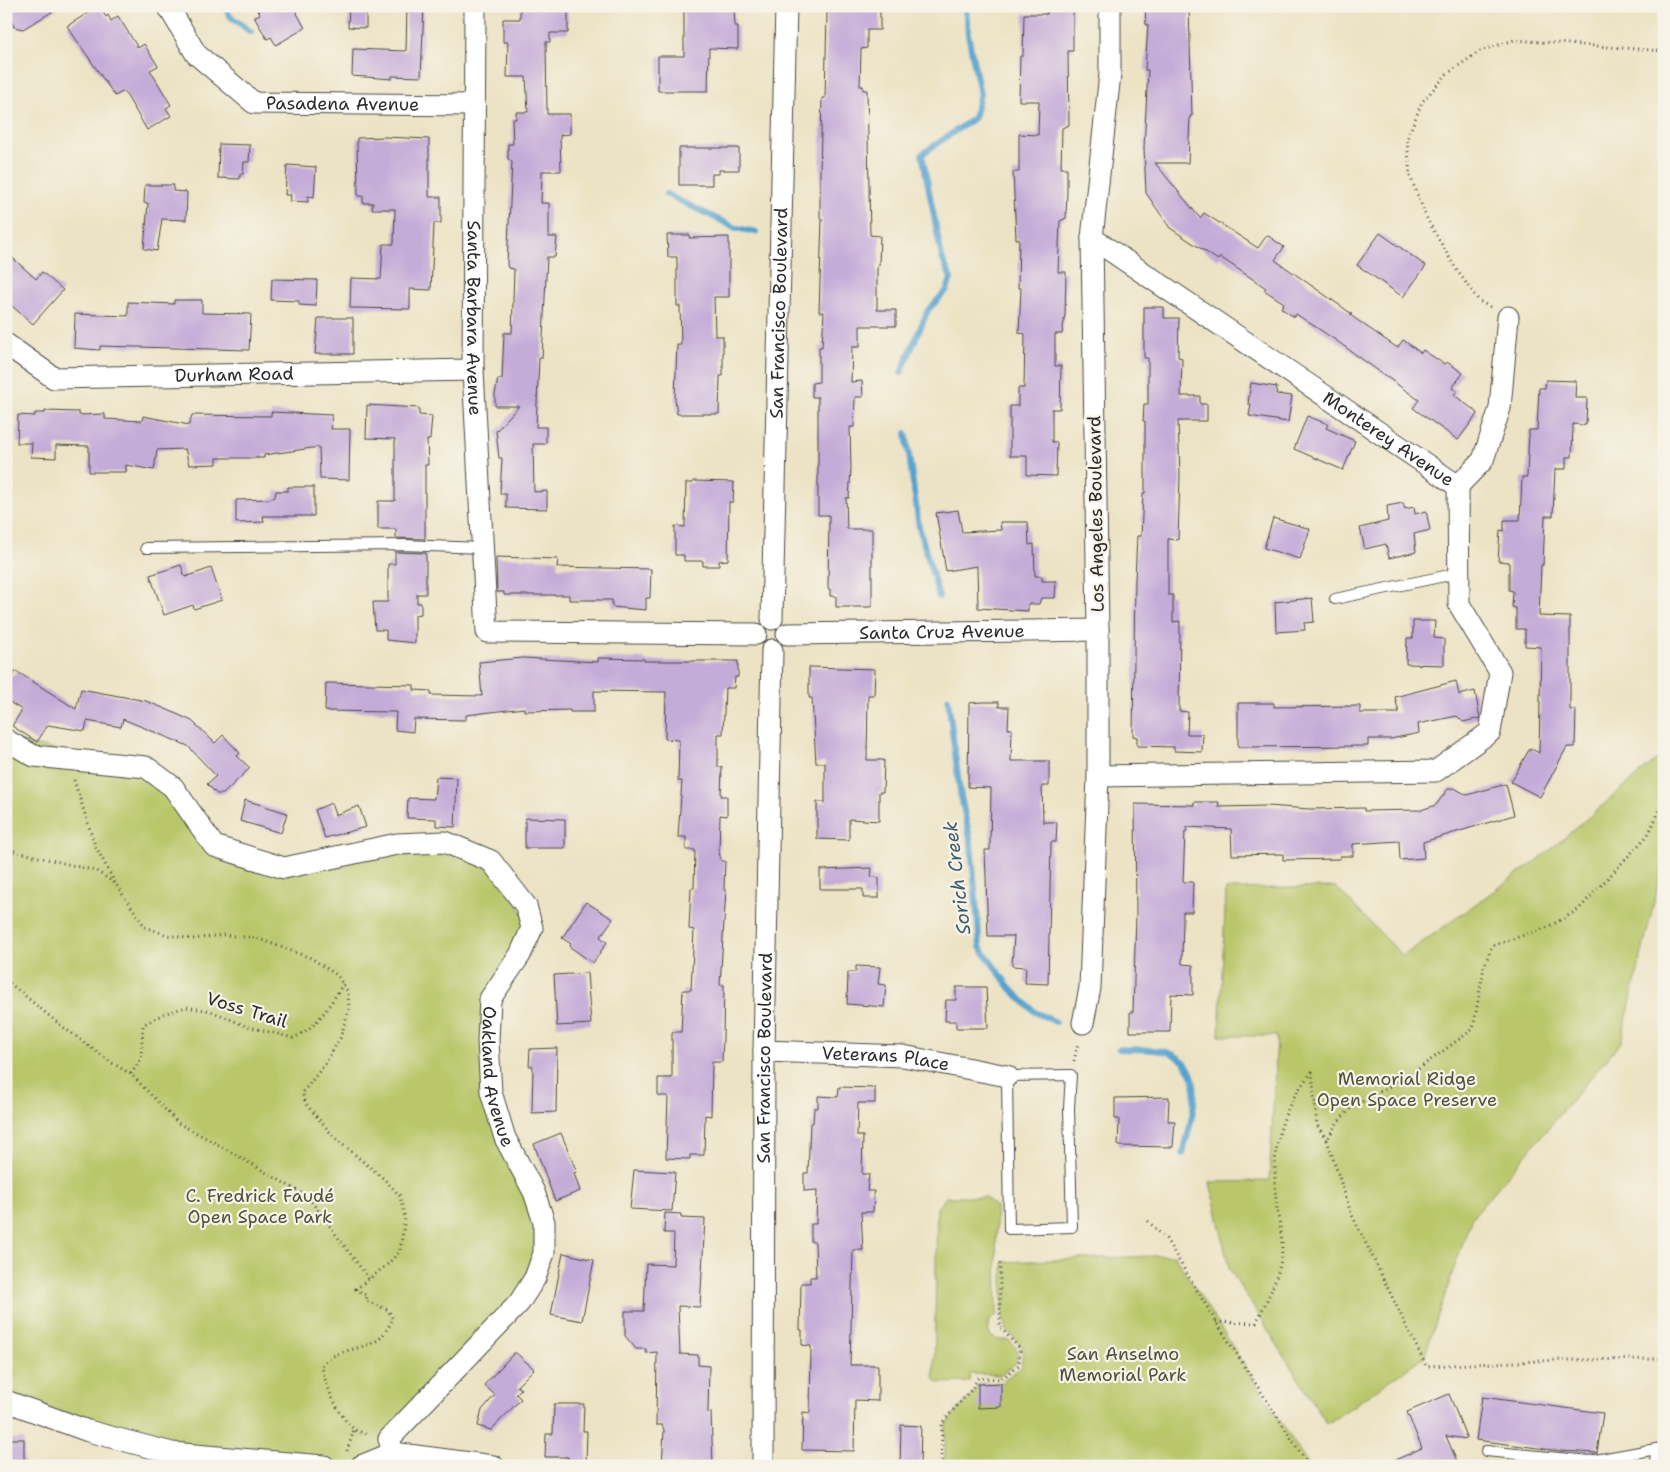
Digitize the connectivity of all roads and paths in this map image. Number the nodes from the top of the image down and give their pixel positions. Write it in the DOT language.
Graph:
graph roads {
  1 [pos="168,6"];
  2 [pos="475,6"];
  3 [pos="786,6"];
  4 [pos="1110,6"];
  5 [pos="1664,51"];
  6 [pos="473,105"];
  7 [pos="1092,238"];
  8 [pos="1508,317"];
  9 [pos="6,344"];
  10 [pos="473,370"];
  11 [pos="1458,486"];
  12 [pos="146,548"];
  13 [pos="482,548"];
  14 [pos="1459,573"];
  15 [pos="1334,599"];
  16 [pos="772,619"];
  17 [pos="1098,630"];
  18 [pos="756,634"];
  19 [pos="787,634"];
  20 [pos="772,650"];
  21 [pos="6,740"];
  22 [pos="72,759"];
  23 [pos="1098,776"];
  24 [pos="1664,801"];
  25 [pos="6,845"];
  26 [pos="115,883"];
  27 [pos="6,980"];
  28 [pos="342,984"];
  29 [pos="1082,1023"];
  30 [pos="764,1051"];
  31 [pos="131,1074"];
  32 [pos="1071,1075"];
  33 [pos="1007,1076"];
  34 [pos="1327,1140"];
  35 [pos="1148,1221"];
  36 [pos="1000,1262"];
  37 [pos="369,1279"];
  38 [pos="1216,1322"];
  39 [pos="1664,1360"];
  40 [pos="6,1401"];
  41 [pos="1660,1448"];
  42 [pos="1486,1451"];
  43 [pos="389,1453"];
  44 [pos="324,1466"];
  45 [pos="361,1466"];
  46 [pos="493,1466"];
  47 [pos="763,1466"];
  48 [pos="940,1466"];
  49 [pos="1309,1466"];
  50 [pos="1655,1466"];
  1 -- 6 [label="street, Pasadena Avenue"];
  2 -- 6 [label="street, Santa Barbara Avenue"];
  3 -- 16 [label="street, San Francisco Boulevard"];
  4 -- 7 [label="street, Los Angeles Boulevard"];
  5 -- 8 [label="path"];
  6 -- 10 [label="street, Santa Barbara Avenue"];
  7 -- 11 [label="street, Monterey Avenue"];
  7 -- 17 [label="street, Los Angeles Boulevard"];
  8 -- 11 [label="street"];
  9 -- 10 [label="street, Durham Road"];
  10 -- 13 [label="street, Santa Barbara Avenue"];
  11 -- 14 [label="street, Monterey Avenue"];
  12 -- 13 [label="lane"];
  13 -- 18 [label="street, Santa Barbara Avenue"];
  14 -- 15 [label="lane"];
  14 -- 23 [label="street, Monterey Avenue"];
  16 -- 18 [label="street"];
  16 -- 19 [label="street"];
  17 -- 19 [label="street, Santa Cruz Avenue"];
  17 -- 23 [label="street, Los Angeles Boulevard"];
  18 -- 20 [label="street"];
  19 -- 20 [label="street"];
  20 -- 30 [label="street, San Francisco Boulevard"];
  21 -- 22 [label="street, Oakland Avenue"];
  22 -- 26 [label="path"];
  22 -- 43 [label="street, Oakland Avenue"];
  23 -- 29 [label="street, Los Angeles Boulevard"];
  24 -- 34 [label="path"];
  25 -- 26 [label="path"];
  26 -- 28 [label="path"];
  27 -- 31 [label="path"];
  28 -- 31 [label="path, Voss Trail"];
  28 -- 37 [label="path"];
  29 -- 32 [label="path"];
  30 -- 33 [label="street, Veterans Place"];
  30 -- 47 [label="street, San Francisco Boulevard"];
  31 -- 37 [label="path"];
  32 -- 33 [label="lane"];
  32 -- 33 [label="lane"];
  34 -- 38 [label="path"];
  34 -- 39 [label="path"];
  35 -- 38 [label="path"];
  36 -- 48 [label="path"];
  37 -- 43 [label="path"];
  38 -- 49 [label="path"];
  40 -- 44 [label="street"];
  41 -- 42 [label="lane"];
  41 -- 50 [label="lane"];
  43 -- 45 [label="street"];
  43 -- 46 [label="street"];
}
